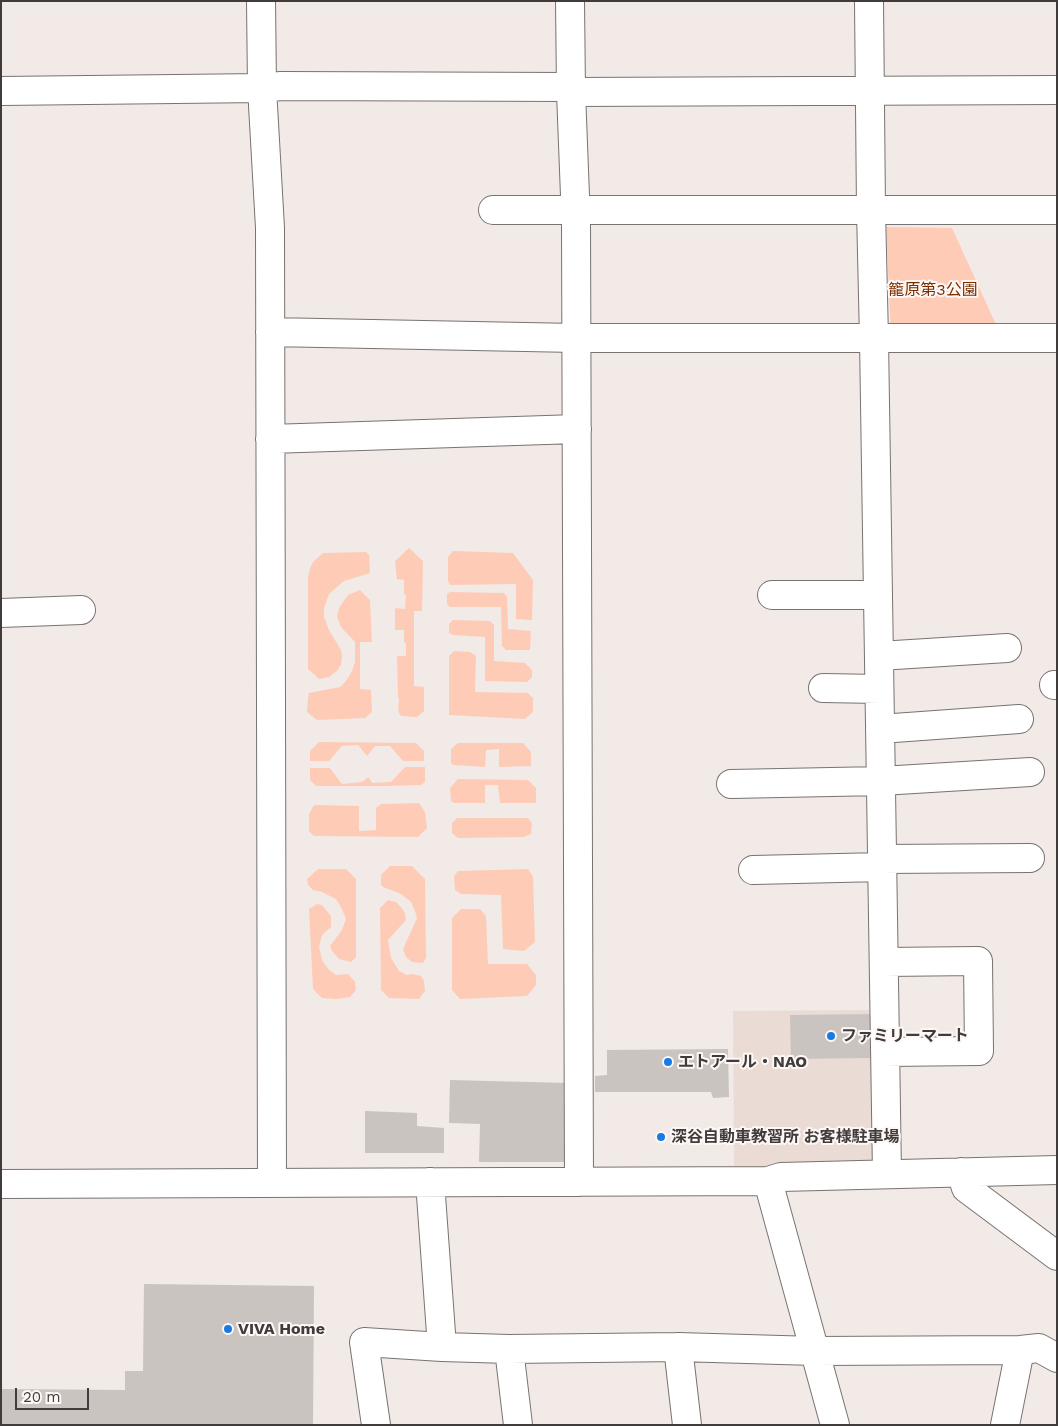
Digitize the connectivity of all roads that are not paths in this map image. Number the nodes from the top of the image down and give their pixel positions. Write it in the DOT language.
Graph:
graph roads {
  1 [pos="261,1"];
  2 [pos="570,1"];
  3 [pos="869,1"];
  4 [pos="262,88"];
  5 [pos="570,90"];
  6 [pos="1057,90"];
  7 [pos="1,91"];
  8 [pos="870,91"];
  9 [pos="493,210"];
  10 [pos="575,210"];
  11 [pos="871,210"];
  12 [pos="1057,210"];
  13 [pos="270,332"];
  14 [pos="576,338"];
  15 [pos="1057,338"];
  16 [pos="874,339"];
  17 [pos="577,429"];
  18 [pos="270,439"];
  19 [pos="772,595"];
  20 [pos="878,595"];
  21 [pos="81,610"];
  22 [pos="1,613"];
  23 [pos="1007,648"];
  24 [pos="879,656"];
  25 [pos="824,688"];
  26 [pos="880,689"];
  27 [pos="1019,719"];
  28 [pos="880,729"];
  29 [pos="1030,772"];
  30 [pos="881,781"];
  31 [pos="731,784"];
  32 [pos="1030,858"];
  33 [pos="882,863"];
  34 [pos="753,870"];
  35 [pos="884,962"];
  36 [pos="886,1052"];
  37 [pos="1057,1170"];
  38 [pos="961,1172"];
  39 [pos="887,1174"];
  40 [pos="768,1181"];
  41 [pos="430,1182"];
  42 [pos="579,1182"];
  43 [pos="272,1183"];
  44 [pos="1,1184"];
  45 [pos="1057,1256"];
  46 [pos="442,1347"];
  47 [pos="678,1347"];
  48 [pos="509,1349"];
  49 [pos="1020,1350"];
  50 [pos="815,1351"];
  51 [pos="1057,1358"];
  52 [pos="376,1425"];
  53 [pos="518,1425"];
  54 [pos="687,1425"];
  55 [pos="834,1425"];
  56 [pos="1005,1425"];
  1 -- 4 [label="street"];
  2 -- 5 [label="street"];
  3 -- 8 [label="street"];
  4 -- 5 [label="street"];
  4 -- 7 [label="street"];
  4 -- 13 [label="street"];
  5 -- 8 [label="street"];
  5 -- 10 [label="street"];
  6 -- 8 [label="street"];
  8 -- 11 [label="street"];
  9 -- 10 [label="street"];
  10 -- 11 [label="street"];
  10 -- 14 [label="street"];
  11 -- 12 [label="street"];
  11 -- 16 [label="street"];
  13 -- 14 [label="street"];
  13 -- 18 [label="street"];
  14 -- 16 [label="street"];
  14 -- 17 [label="street"];
  15 -- 16 [label="street"];
  16 -- 20 [label="street"];
  17 -- 18 [label="street"];
  17 -- 42 [label="street"];
  18 -- 43 [label="street"];
  19 -- 20 [label="street"];
  20 -- 24 [label="street"];
  21 -- 22 [label="street"];
  23 -- 24 [label="street"];
  24 -- 26 [label="street"];
  25 -- 26 [label="street"];
  26 -- 28 [label="street"];
  27 -- 28 [label="street"];
  28 -- 30 [label="street"];
  29 -- 30 [label="street"];
  30 -- 31 [label="street"];
  30 -- 33 [label="street"];
  32 -- 33 [label="street"];
  33 -- 34 [label="street"];
  33 -- 35 [label="street"];
  35 -- 36 [label="street"];
  35 -- 36 [label="street"];
  36 -- 39 [label="street"];
  37 -- 38 [label="street"];
  38 -- 39 [label="street"];
  38 -- 45 [label="street"];
  39 -- 40 [label="street"];
  40 -- 42 [label="street"];
  40 -- 50 [label="street"];
  41 -- 42 [label="street"];
  41 -- 43 [label="street"];
  41 -- 46 [label="street"];
  43 -- 44 [label="street"];
  46 -- 48 [label="street"];
  46 -- 52 [label="street"];
  47 -- 48 [label="street"];
  47 -- 50 [label="street"];
  47 -- 54 [label="street"];
  48 -- 53 [label="street"];
  49 -- 50 [label="street"];
  49 -- 51 [label="street"];
  49 -- 56 [label="street"];
  50 -- 55 [label="street"];
}
